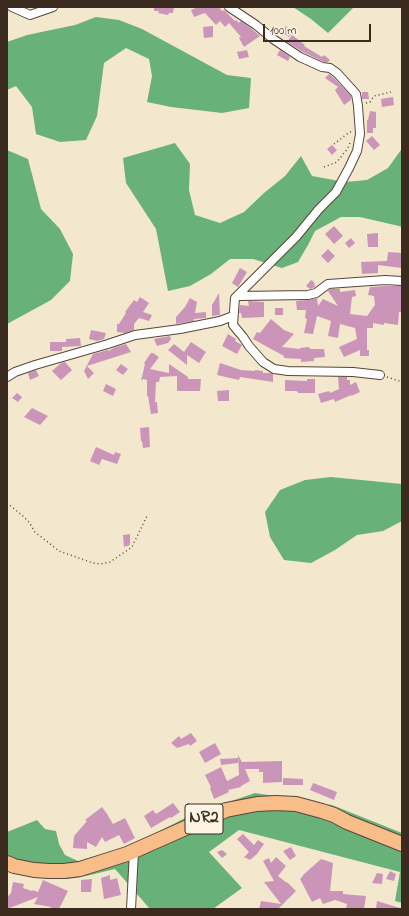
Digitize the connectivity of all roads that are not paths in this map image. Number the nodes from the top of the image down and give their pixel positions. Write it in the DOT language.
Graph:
graph roads {
  1 [pos="12,7"];
  2 [pos="53,7"];
  3 [pos="229,7"];
  4 [pos="402,281"];
  5 [pos="238,296"];
  6 [pos="233,316"];
  7 [pos="380,375"];
  8 [pos="7,377"];
  9 [pos="402,844"];
  10 [pos="134,851"];
  11 [pos="7,863"];
  12 [pos="130,909"];
  1 -- 2 [label="street"];
  3 -- 5 [label="street"];
  4 -- 5 [label="street"];
  5 -- 6 [label="street"];
  6 -- 7 [label="street"];
  6 -- 8 [label="street"];
  9 -- 10 [label="highway, NR2"];
  10 -- 11 [label="highway, NR2"];
  10 -- 12 [label="street"];
}
